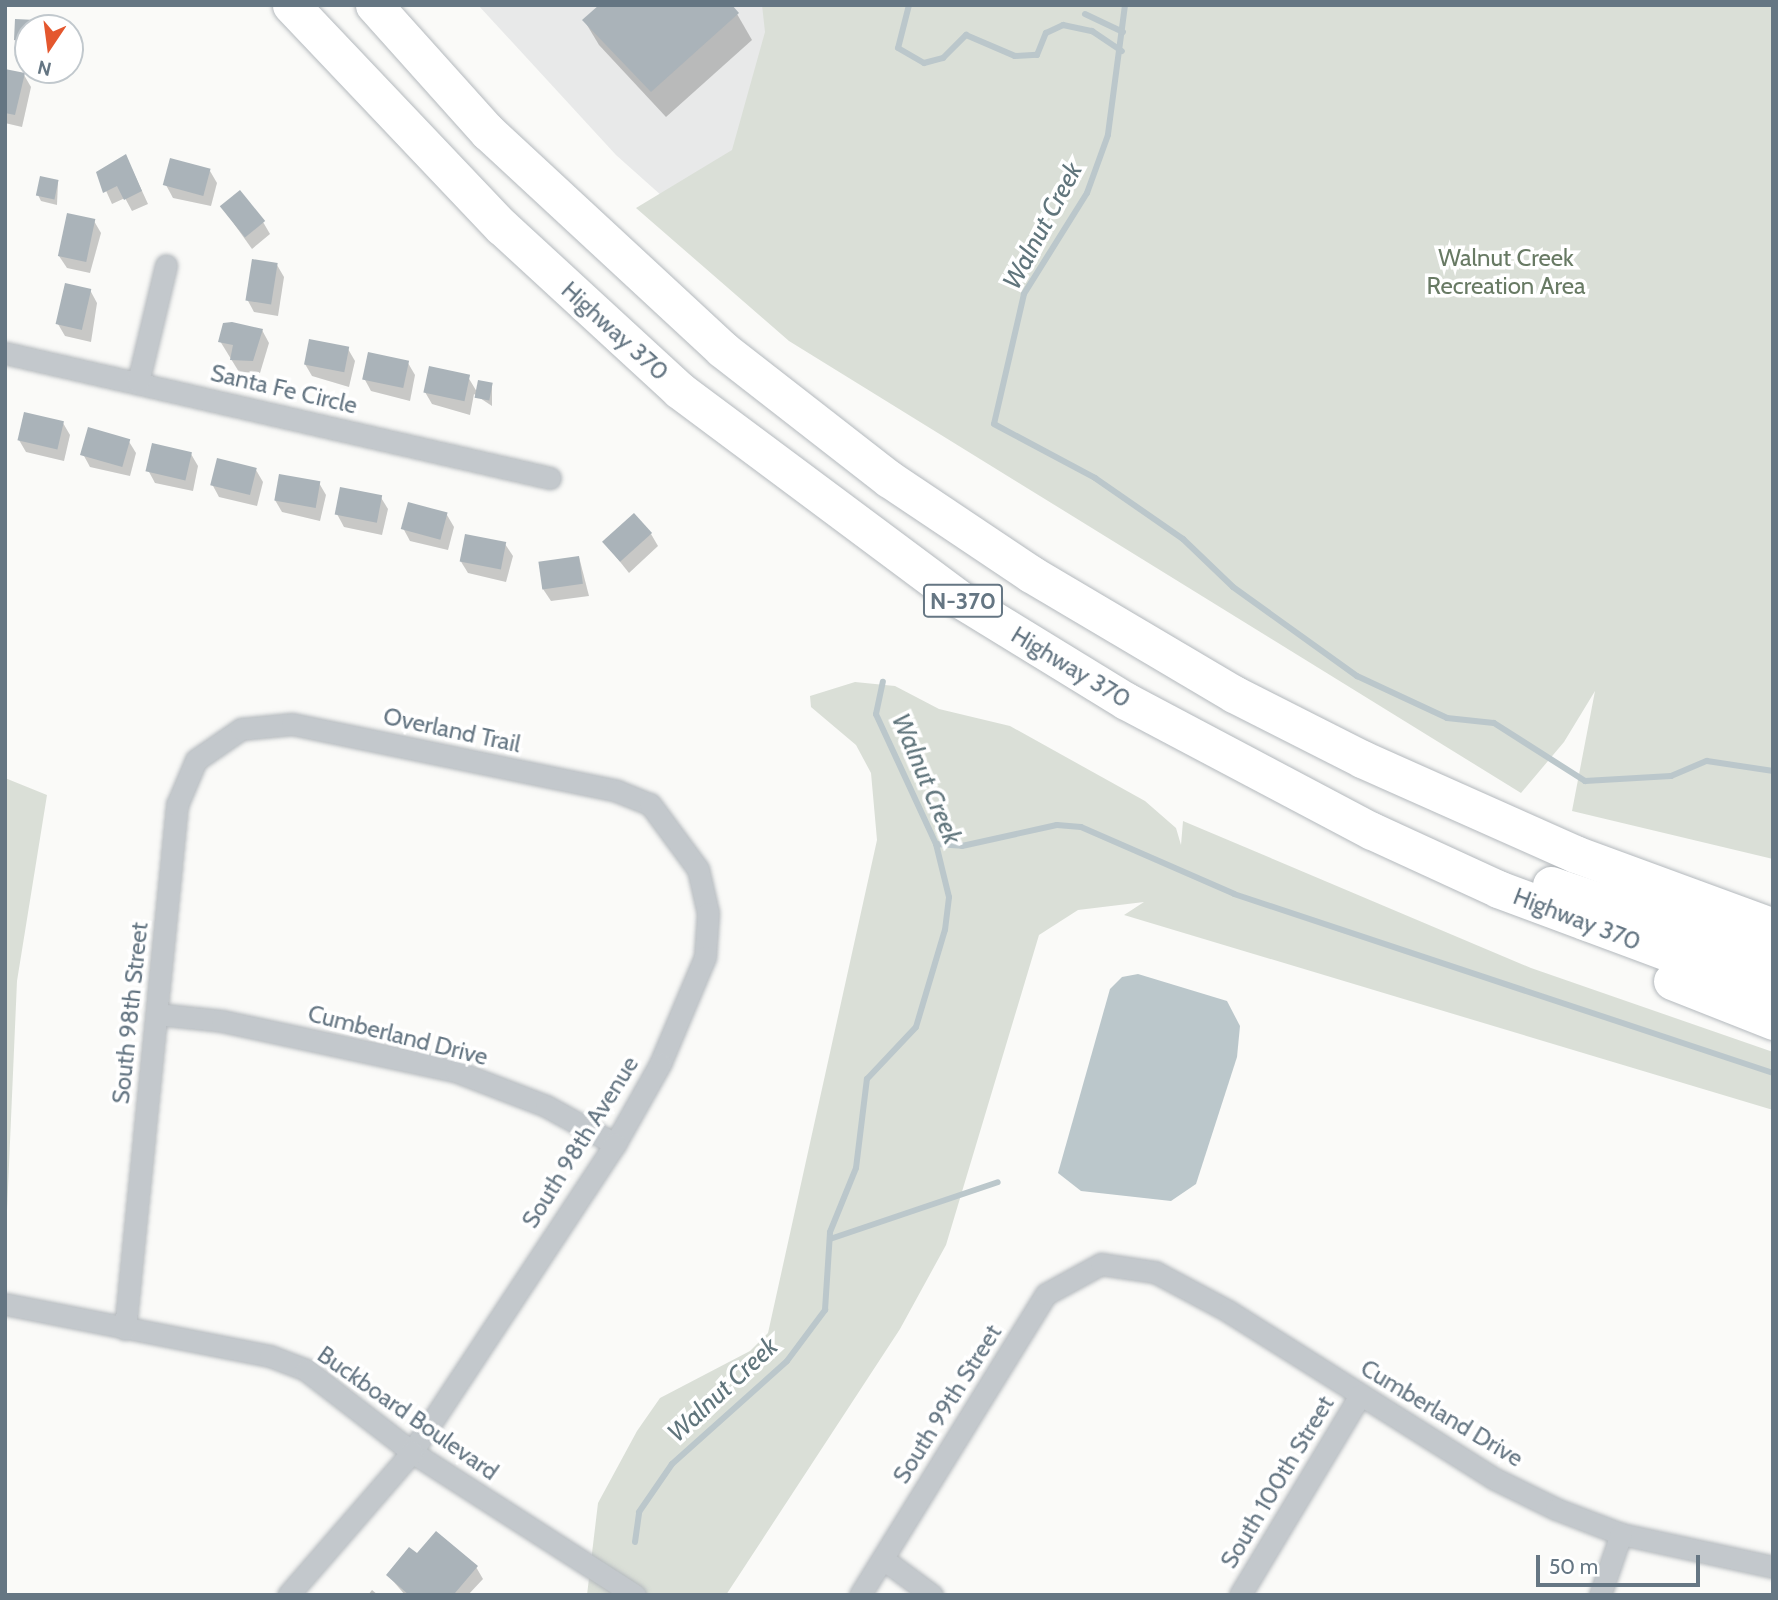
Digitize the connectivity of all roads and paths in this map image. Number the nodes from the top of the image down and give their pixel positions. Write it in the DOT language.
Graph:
graph roads {
  1 [pos="291,5"];
  2 [pos="351,5"];
  3 [pos="374,5"];
  4 [pos="423,64"];
  5 [pos="166,265"];
  6 [pos="5,353"];
  7 [pos="138,382"];
  8 [pos="550,478"];
  9 [pos="241,729"];
  10 [pos="650,804"];
  11 [pos="1427,856"];
  12 [pos="1498,889"];
  13 [pos="1773,927"];
  14 [pos="1773,960"];
  15 [pos="1773,991"];
  16 [pos="157,1014"];
  17 [pos="1773,1021"];
  18 [pos="615,1144"];
  19 [pos="1101,1264"];
  20 [pos="5,1304"];
  21 [pos="125,1329"];
  22 [pos="1360,1395"];
  23 [pos="412,1452"];
  24 [pos="1621,1534"];
  25 [pos="883,1559"];
  26 [pos="1773,1567"];
  27 [pos="288,1595"];
  28 [pos="635,1595"];
  29 [pos="860,1595"];
  30 [pos="932,1595"];
  31 [pos="1240,1595"];
  32 [pos="1600,1595"];
  1 -- 11 [label="highway, Highway 370 / N-370"];
  2 -- 4 [label="highway"];
  3 -- 4 [label="highway, N-370"];
  4 -- 13 [label="highway, N-370"];
  5 -- 7 [label="street"];
  6 -- 7 [label="street, Santa Fe Circle"];
  7 -- 8 [label="street, Santa Fe Circle"];
  9 -- 10 [label="street, Overland Trail"];
  9 -- 16 [label="street, South 98th Street"];
  10 -- 18 [label="street, South 98th Avenue"];
  11 -- 12 [label="highway, Highway 370 / N-370"];
  11 -- 14 [label="highway"];
  12 -- 15 [label="highway, Highway 370 / N-370"];
  12 -- 17 [label="highway"];
  16 -- 18 [label="street, Cumberland Drive"];
  16 -- 21 [label="street, South 98th Street"];
  18 -- 23 [label="street, South 98th Avenue"];
  19 -- 22 [label="street, Cumberland Drive"];
  19 -- 25 [label="street, South 99th Street"];
  20 -- 21 [label="street, Buckboard Boulevard"];
  21 -- 23 [label="street, Buckboard Boulevard"];
  22 -- 24 [label="street, Cumberland Drive"];
  22 -- 31 [label="street, South 100th Street"];
  23 -- 27 [label="street, South 98th Avenue"];
  23 -- 28 [label="street, Buckboard Boulevard"];
  24 -- 26 [label="street, Cumberland Drive"];
  24 -- 32 [label="street"];
  25 -- 29 [label="street, South 99th Street"];
  25 -- 30 [label="street"];
}
